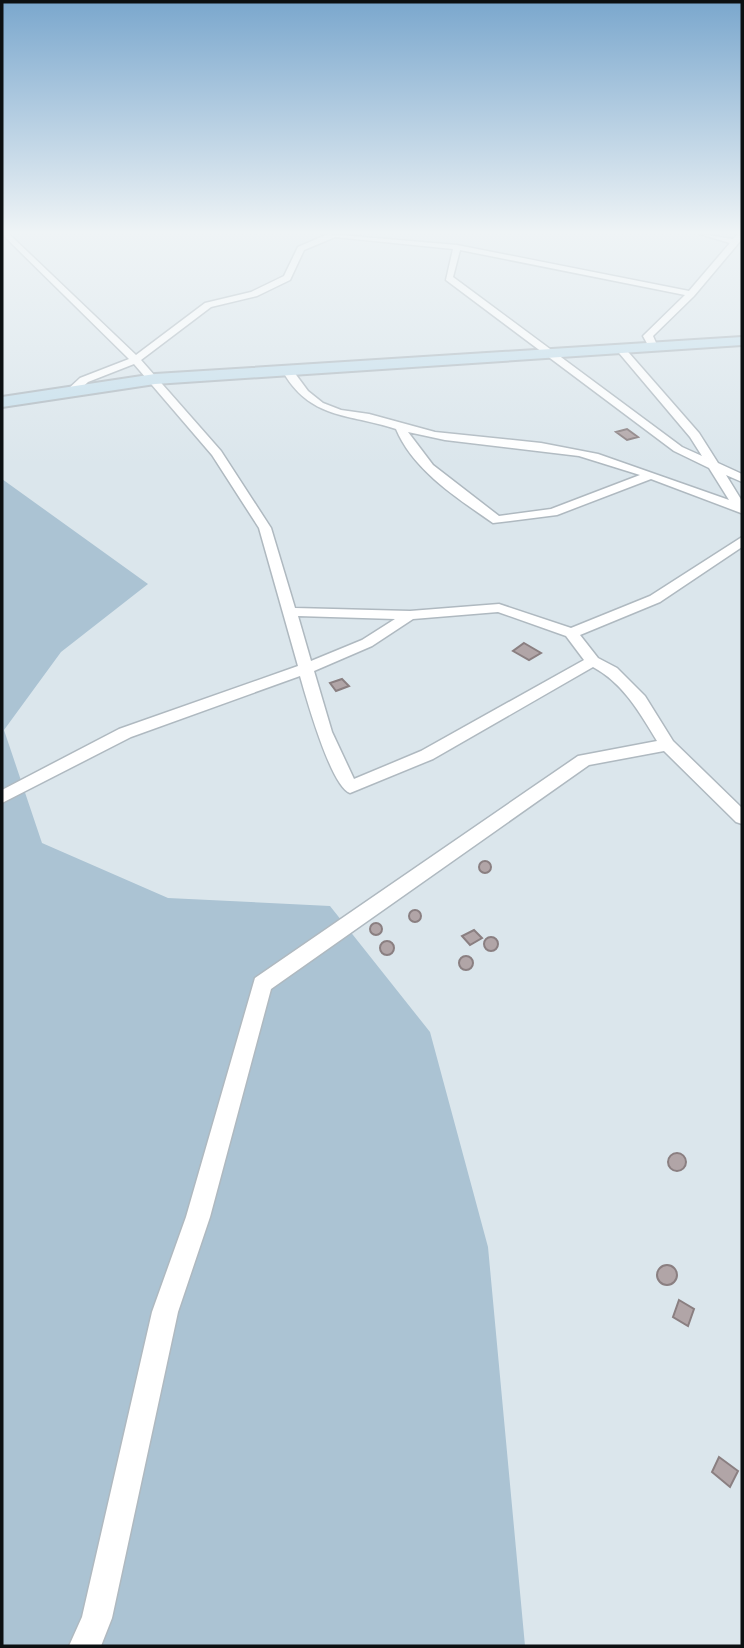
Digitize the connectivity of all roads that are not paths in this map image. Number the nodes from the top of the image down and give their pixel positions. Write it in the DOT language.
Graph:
graph roads {
  1 [pos="86,311"];
  2 [pos="200,311"];
  3 [pos="493,311"];
  4 [pos="674,311"];
  5 [pos="742,341"];
  6 [pos="652,345"];
  7 [pos="619,347"];
  8 [pos="548,352"];
  9 [pos="137,359"];
  10 [pos="286,370"];
  11 [pos="155,379"];
  12 [pos="70,393"];
  13 [pos="2,402"];
  14 [pos="401,429"];
  15 [pos="713,467"];
  16 [pos="651,475"];
  17 [pos="742,478"];
  18 [pos="740,508"];
  19 [pos="742,541"];
  20 [pos="288,612"];
  21 [pos="410,615"];
  22 [pos="571,633"];
  23 [pos="593,661"];
  24 [pos="305,669"];
  25 [pos="667,745"];
  26 [pos="2,797"];
  27 [pos="742,818"];
  28 [pos="85,1646"];
  1 -- 9 [label="street"];
  2 -- 9 [label="street"];
  3 -- 8 [label="street"];
  4 -- 6 [label="street"];
  5 -- 6 [label="main road"];
  6 -- 7 [label="main road"];
  7 -- 8 [label="main road"];
  7 -- 15 [label="street"];
  8 -- 10 [label="main road"];
  8 -- 15 [label="street"];
  9 -- 11 [label="street"];
  9 -- 12 [label="street"];
  10 -- 11 [label="main road"];
  10 -- 14 [label="street"];
  11 -- 12 [label="main road"];
  11 -- 20 [label="street"];
  12 -- 13 [label="main road"];
  14 -- 16 [label="street"];
  14 -- 16 [label="street"];
  15 -- 17 [label="street"];
  15 -- 18 [label="street"];
  16 -- 18 [label="street"];
  19 -- 22 [label="street"];
  20 -- 21 [label="street"];
  20 -- 24 [label="street"];
  21 -- 22 [label="street"];
  21 -- 24 [label="street"];
  22 -- 23 [label="street"];
  23 -- 24 [label="street"];
  23 -- 25 [label="street"];
  24 -- 26 [label="street"];
  25 -- 27 [label="street"];
  25 -- 28 [label="street"];
}
